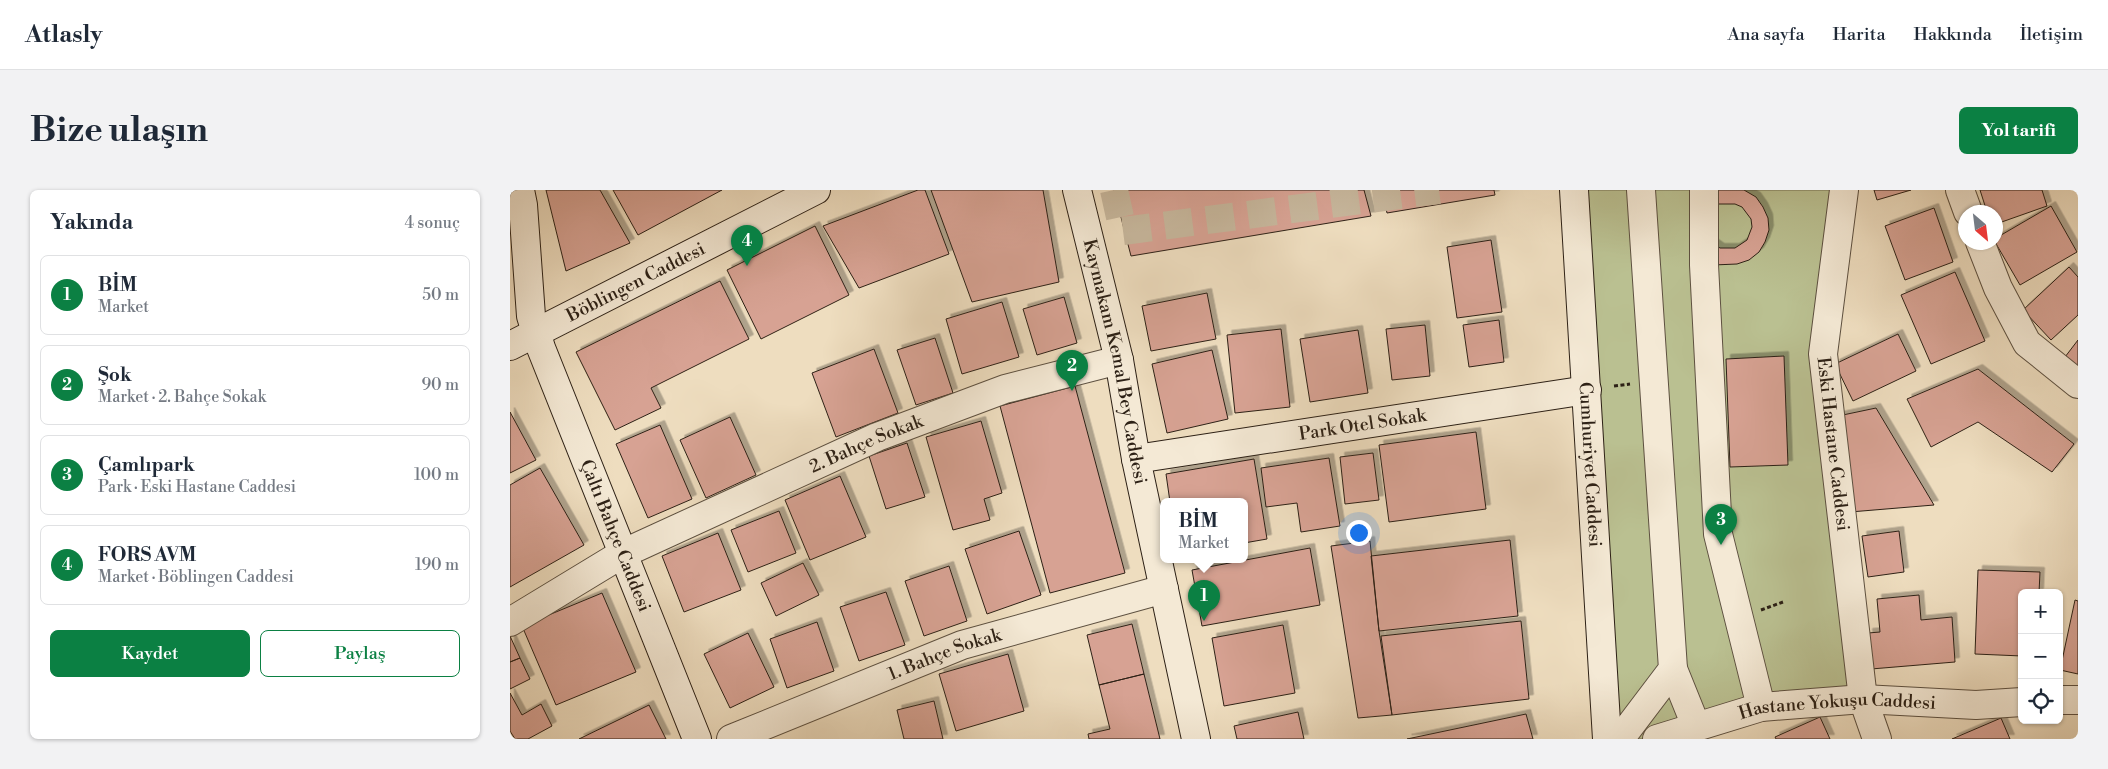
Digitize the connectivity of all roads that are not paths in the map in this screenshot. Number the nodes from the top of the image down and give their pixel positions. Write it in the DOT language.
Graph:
graph roads {
  1 [pos="816,190"];
  2 [pos="1077,190"];
  3 [pos="1574,190"];
  4 [pos="1641,190"];
  5 [pos="1704,190"];
  6 [pos="1844,190"];
  7 [pos="1960,190"];
  8 [pos="518,200"];
  9 [pos="1965,205"];
  10 [pos="1983,250"];
  11 [pos="536,332"];
  12 [pos="510,346"];
  13 [pos="1119,360"];
  14 [pos="2078,384"];
  15 [pos="1587,390"];
  16 [pos="1136,459"];
  17 [pos="1718,534"];
  18 [pos="622,554"];
  19 [pos="1164,589"];
  20 [pos="1752,614"];
  21 [pos="510,622"];
  22 [pos="1673,669"];
  23 [pos="1863,699"];
  24 [pos="2063,700"];
  25 [pos="2078,700"];
  26 [pos="2018,702"];
  27 [pos="1761,707"];
  28 [pos="1696,726"];
  29 [pos="697,739"];
  30 [pos="732,739"];
  31 [pos="1196,739"];
  32 [pos="1607,739"];
  33 [pos="1620,739"];
  34 [pos="1657,739"];
  35 [pos="1877,739"];
  1 -- 11 [label="street, Böblingen Caddesi"];
  2 -- 13 [label="street, Kaymakam Kemal Bey Caddesi"];
  3 -- 15 [label="street, Cumhuriyet Caddesi"];
  4 -- 22 [label="street"];
  5 -- 17 [label="street"];
  6 -- 23 [label="street, Eski Hastane Caddesi"];
  7 -- 9 [label="street"];
  8 -- 11 [label="street, Çaltı Bahçe Caddesi"];
  10 -- 14 [label="street"];
  11 -- 12 [label="street, Böblingen Caddesi"];
  11 -- 18 [label="street, Çaltı Bahçe Caddesi"];
  13 -- 16 [label="street, Kaymakam Kemal Bey Caddesi"];
  13 -- 18 [label="street, 2. Bahçe Sokak"];
  15 -- 16 [label="street, Park Otel Sokak"];
  15 -- 32 [label="street, Cumhuriyet Caddesi"];
  16 -- 19 [label="street, Kaymakam Kemal Bey Caddesi"];
  17 -- 20 [label="street"];
  17 -- 27 [label="street"];
  18 -- 21 [label="street, 2. Bahçe Sokak"];
  18 -- 29 [label="street, Çaltı Bahçe Caddesi"];
  19 -- 30 [label="street, 1. Bahçe Sokak"];
  19 -- 31 [label="street, Kaymakam Kemal Bey Caddesi"];
  22 -- 28 [label="street"];
  22 -- 33 [label="street"];
  23 -- 26 [label="street, Hastane Yokuşu Caddesi"];
  23 -- 27 [label="street, Hastane Yokuşu Caddesi"];
  23 -- 35 [label="street, Eski Hastane Caddesi"];
  24 -- 25 [label="street"];
  27 -- 28 [label="street, Hastane Yokuşu Caddesi"];
  28 -- 34 [label="street, Hastane Yokuşu Caddesi"];
}
